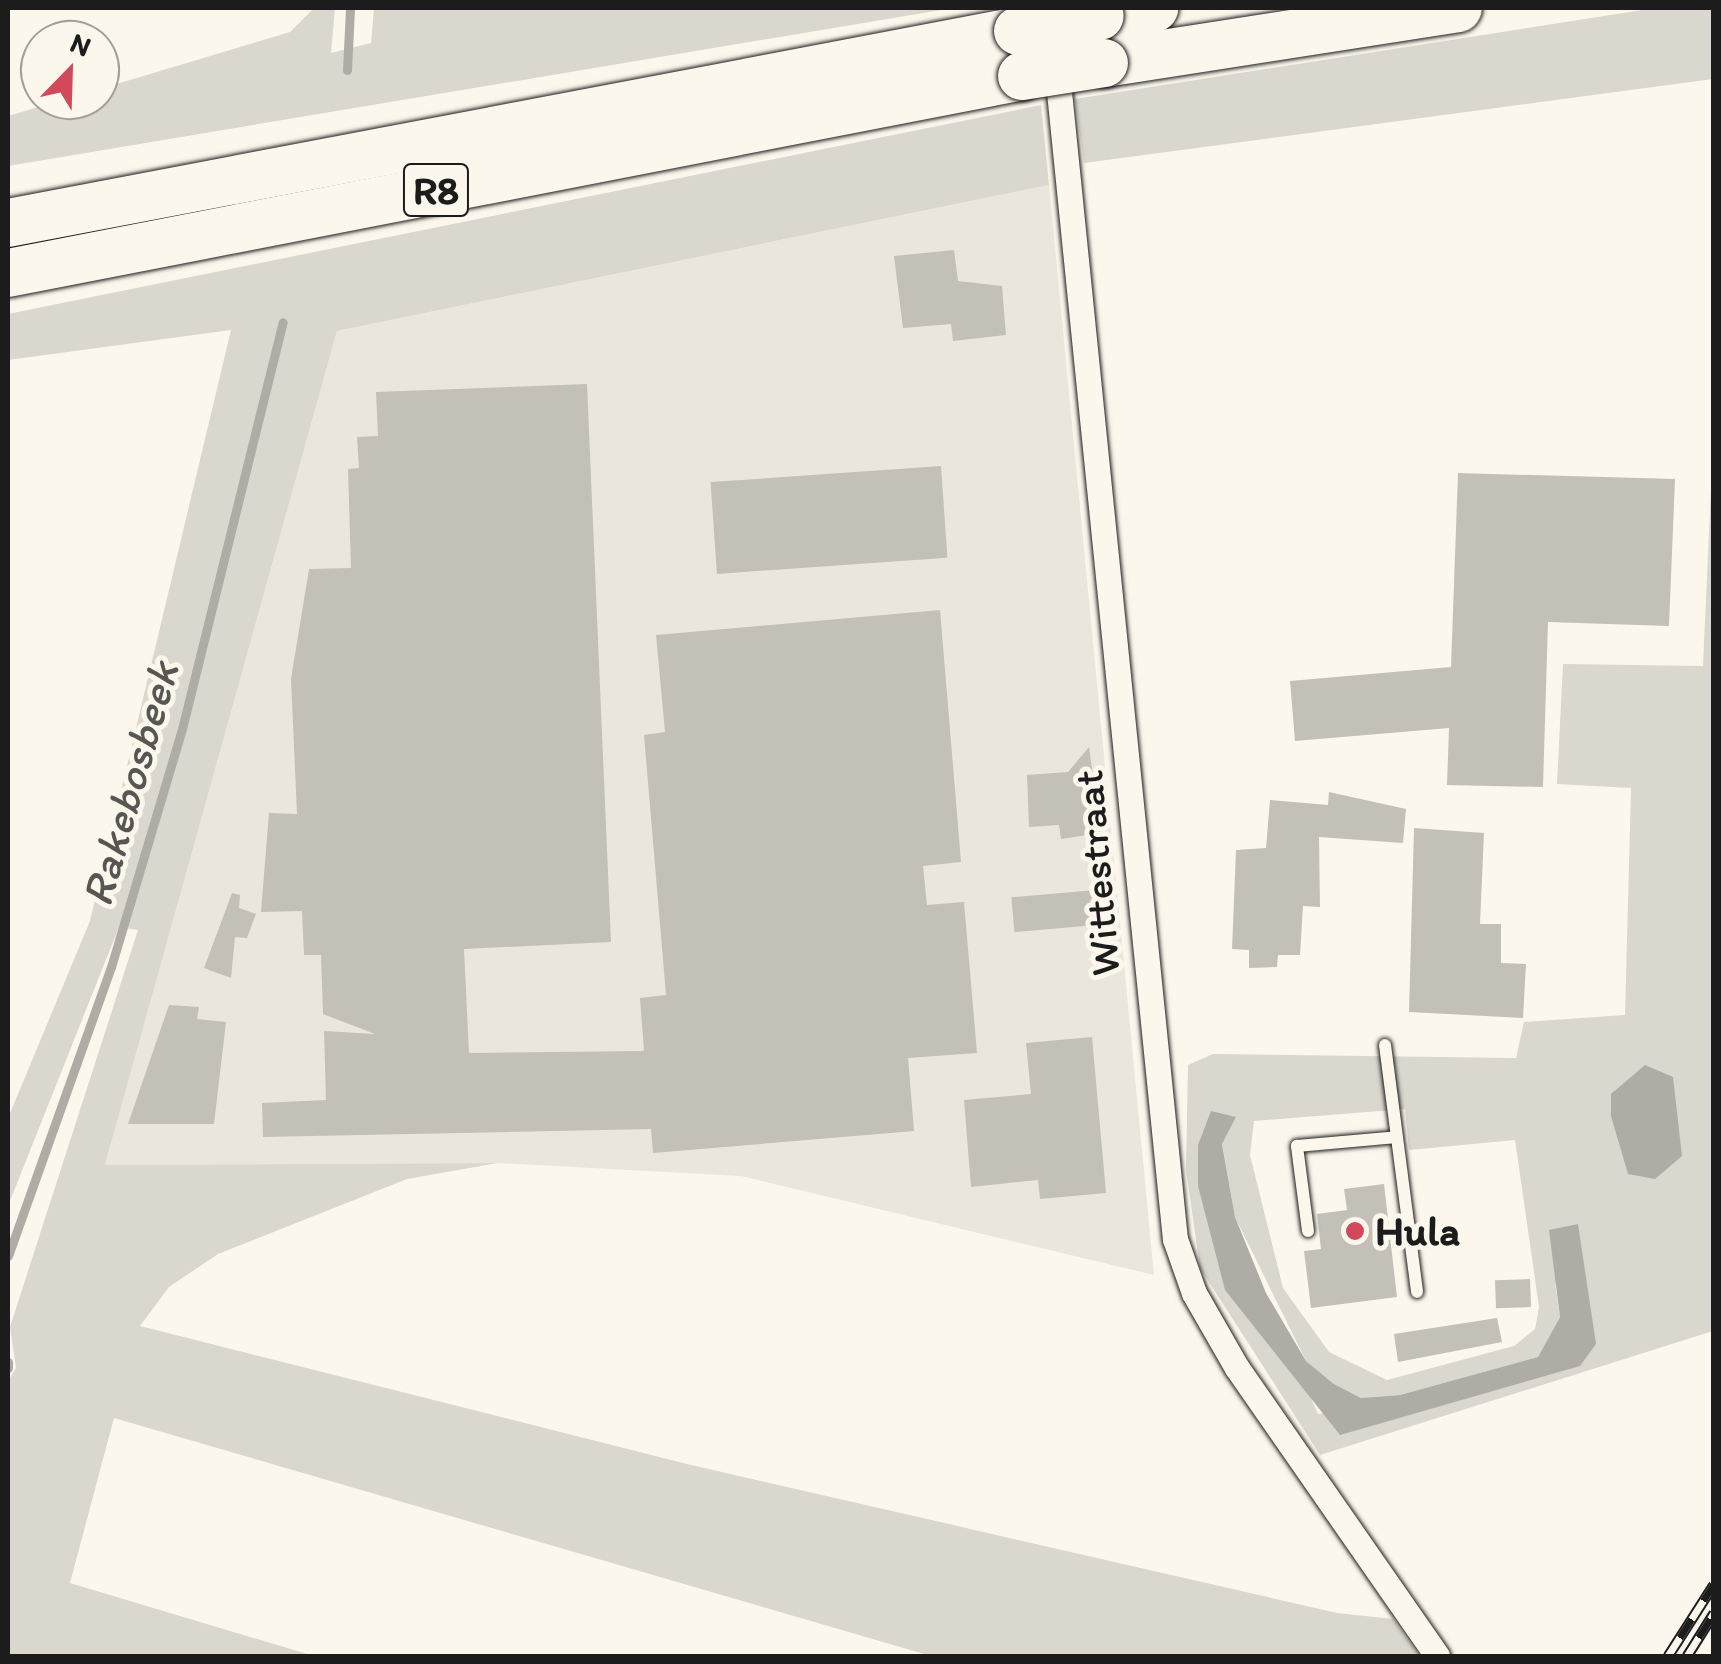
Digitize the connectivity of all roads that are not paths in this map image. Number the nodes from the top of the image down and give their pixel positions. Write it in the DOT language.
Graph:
graph roads {
  1 [pos="1154,8"];
  2 [pos="1458,8"];
  3 [pos="1029,38"];
  4 [pos="8,223"];
  5 [pos="8,274"];
  6 [pos="1384,1045"];
  7 [pos="1396,1137"];
  8 [pos="1308,1231"];
  9 [pos="1418,1292"];
  10 [pos="1438,1656"];
  1 -- 3 [label="highway, R8, bridge"];
  2 -- 3 [label="highway, R8, bridge"];
  3 -- 4 [label="highway, R8"];
  3 -- 5 [label="highway, R8"];
  3 -- 10 [label="street, Wittestraat"];
  6 -- 7 [label="lane"];
  7 -- 8 [label="lane"];
  7 -- 9 [label="lane"];
}
